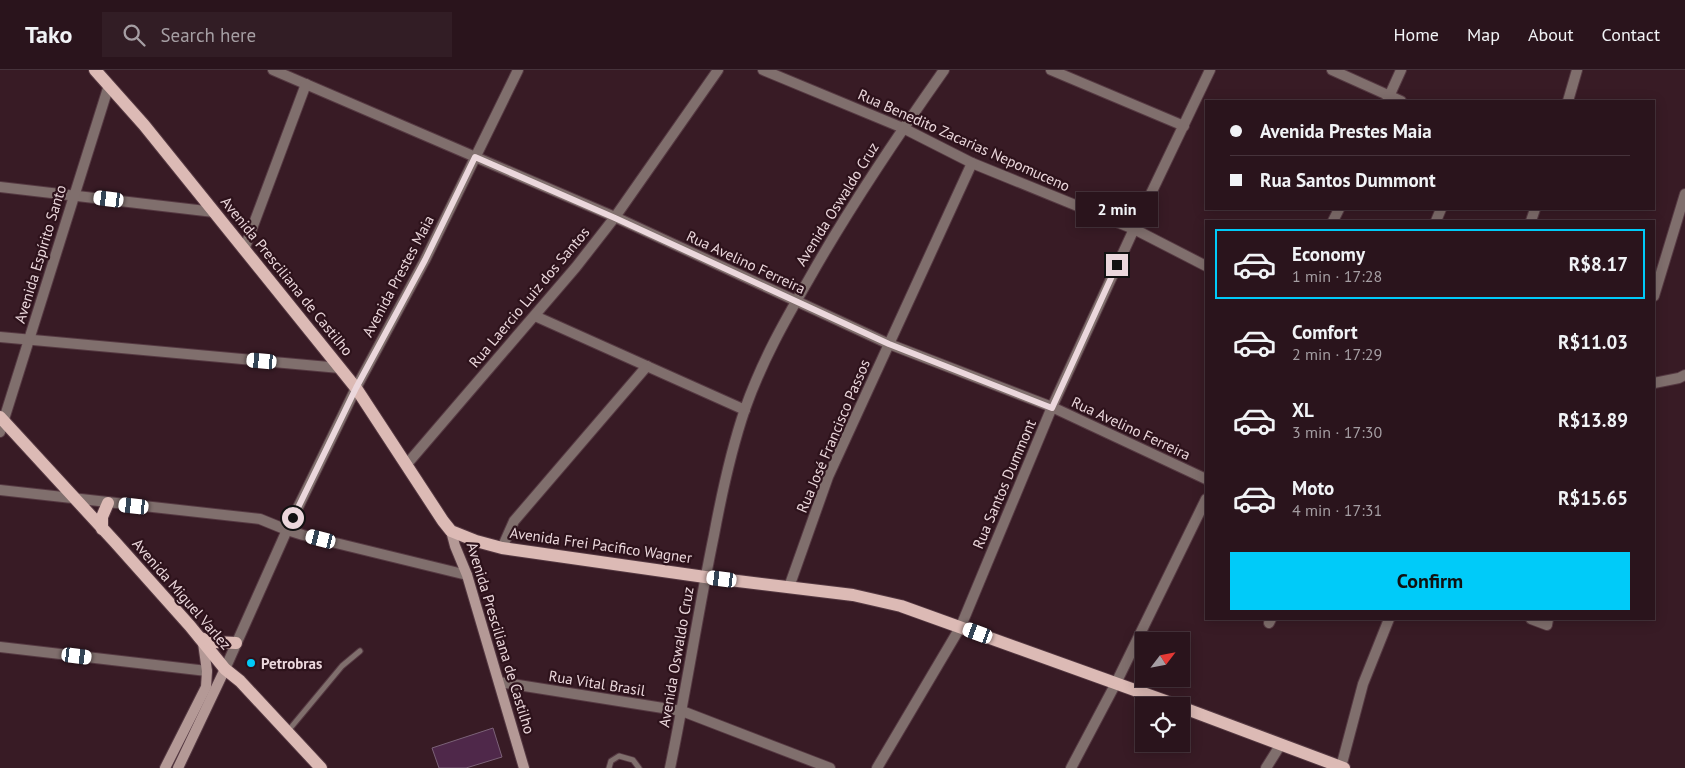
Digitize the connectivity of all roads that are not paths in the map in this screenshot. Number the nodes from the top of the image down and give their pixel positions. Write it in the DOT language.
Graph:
graph roads {
  1 [pos="95,70"];
  2 [pos="273,70"];
  3 [pos="518,70"];
  4 [pos="718,70"];
  5 [pos="763,70"];
  6 [pos="944,70"];
  7 [pos="1051,70"];
  8 [pos="1210,70"];
  9 [pos="1332,70"];
  10 [pos="1401,70"];
  11 [pos="1577,70"];
  12 [pos="286,73"];
  13 [pos="306,84"];
  14 [pos="109,85"];
  15 [pos="1388,98"];
  16 [pos="1568,100"];
  17 [pos="1184,126"];
  18 [pos="903,128"];
  19 [pos="475,157"];
  20 [pos="972,163"];
  21 [pos="0,187"];
  22 [pos="1685,194"];
  23 [pos="74,195"];
  24 [pos="214,212"];
  25 [pos="615,218"];
  26 [pos="1134,229"];
  27 [pos="244,250"];
  28 [pos="1205,265"];
  29 [pos="1655,293"];
  30 [pos="796,302"];
  31 [pos="535,316"];
  32 [pos="0,337"];
  33 [pos="29,340"];
  34 [pos="889,344"];
  35 [pos="647,366"];
  36 [pos="340,368"];
  37 [pos="1685,375"];
  38 [pos="1655,383"];
  39 [pos="356,388"];
  40 [pos="1052,408"];
  41 [pos="745,410"];
  42 [pos="1,423"];
  43 [pos="406,464"];
  44 [pos="1205,479"];
  45 [pos="0,490"];
  46 [pos="76,500"];
  47 [pos="1205,501"];
  48 [pos="108,503"];
  49 [pos="102,529"];
  50 [pos="287,530"];
  51 [pos="451,531"];
  52 [pos="502,548"];
  53 [pos="467,575"];
  54 [pos="705,577"];
  55 [pos="789,587"];
  56 [pos="1388,620"];
  57 [pos="961,626"];
  58 [pos="202,640"];
  59 [pos="236,643"];
  60 [pos="0,647"];
  61 [pos="360,651"];
  62 [pos="225,669"];
  63 [pos="207,671"];
  64 [pos="498,682"];
  65 [pos="1116,683"];
  66 [pos="1153,697"];
  67 [pos="682,711"];
  68 [pos="1190,711"];
  69 [pos="288,732"];
  70 [pos="1281,744"];
  71 [pos="165,768"];
  72 [pos="178,768"];
  73 [pos="321,768"];
  74 [pos="524,768"];
  75 [pos="609,768"];
  76 [pos="639,768"];
  77 [pos="670,768"];
  78 [pos="830,768"];
  79 [pos="877,768"];
  80 [pos="1071,768"];
  81 [pos="1266,768"];
  82 [pos="1342,768"];
  1 -- 14 [label="main road, Avenida Presciliana de Castilho"];
  2 -- 12 [label="street, Rua Avelino Ferreira"];
  3 -- 19 [label="street, Avenida Prestes Maia"];
  4 -- 25 [label="street, Rua Laercio Luiz dos Santos"];
  5 -- 18 [label="street, Rua Benedito Zacarias Nepomuceno"];
  6 -- 18 [label="street, Avenida Oswaldo Cruz"];
  7 -- 17 [label="street"];
  8 -- 17 [label="street, Rua Santos Dummont"];
  9 -- 15 [label="street"];
  10 -- 15 [label="street"];
  11 -- 16 [label="street"];
  12 -- 13 [label="street, Rua Avelino Ferreira"];
  13 -- 19 [label="street, Rua Avelino Ferreira"];
  13 -- 27 [label="street"];
  14 -- 23 [label="street, Avenida Espírito Santo"];
  14 -- 24 [label="main road, Avenida Presciliana de Castilho"];
  17 -- 26 [label="street, Rua Santos Dummont"];
  18 -- 20 [label="street, Rua Benedito Zacarias Nepomuceno"];
  18 -- 30 [label="street, Avenida Oswaldo Cruz"];
  19 -- 25 [label="street, Rua Avelino Ferreira"];
  19 -- 39 [label="street, Avenida Prestes Maia"];
  20 -- 26 [label="street, Rua Benedito Zacarias Nepomuceno"];
  20 -- 34 [label="street, Rua José Francisco Passos"];
  21 -- 23 [label="street"];
  22 -- 29 [label="street"];
  23 -- 24 [label="street"];
  23 -- 33 [label="street, Avenida Espírito Santo"];
  24 -- 27 [label="main road, Avenida Presciliana de Castilho"];
  25 -- 30 [label="street, Rua Avelino Ferreira"];
  25 -- 31 [label="street, Rua Laercio Luiz dos Santos"];
  26 -- 28 [label="street, Rua Benedito Zacarias Nepomuceno"];
  26 -- 40 [label="street, Rua Santos Dummont"];
  27 -- 36 [label="main road, Avenida Presciliana de Castilho"];
  30 -- 34 [label="street, Rua Avelino Ferreira"];
  30 -- 41 [label="street, Avenida Oswaldo Cruz"];
  31 -- 35 [label="street"];
  31 -- 43 [label="street, Rua Laercio Luiz dos Santos"];
  32 -- 33 [label="street"];
  33 -- 36 [label="street"];
  33 -- 42 [label="street, Avenida Espírito Santo"];
  34 -- 40 [label="street, Rua Avelino Ferreira"];
  34 -- 55 [label="street, Rua José Francisco Passos"];
  35 -- 41 [label="street"];
  35 -- 52 [label="street"];
  36 -- 39 [label="main road, Avenida Presciliana de Castilho"];
  37 -- 38 [label="street"];
  39 -- 43 [label="main road, Avenida Presciliana de Castilho"];
  39 -- 50 [label="street, Avenida Prestes Maia"];
  40 -- 44 [label="street, Rua Avelino Ferreira"];
  40 -- 57 [label="street, Rua Santos Dummont"];
  41 -- 54 [label="street, Avenida Oswaldo Cruz"];
  42 -- 46 [label="main road, Avenida Miguel Varlez"];
  43 -- 51 [label="main road, Avenida Presciliana de Castilho"];
  45 -- 46 [label="street"];
  46 -- 48 [label="street"];
  46 -- 49 [label="main road, Avenida Miguel Varlez"];
  47 -- 65 [label="street"];
  48 -- 49 [label="main road"];
  48 -- 50 [label="street"];
  49 -- 58 [label="main road, Avenida Miguel Varlez"];
  50 -- 53 [label="street"];
  50 -- 59 [label="street, Avenida Prestes Maia"];
  51 -- 52 [label="main road, Avenida Frei Pacifico Wagner"];
  51 -- 53 [label="street, Avenida Presciliana de Castilho"];
  52 -- 54 [label="main road, Avenida Frei Pacifico Wagner"];
  53 -- 64 [label="street, Avenida Presciliana de Castilho"];
  54 -- 55 [label="main road, Avenida Frei Pacifico Wagner"];
  54 -- 67 [label="street, Avenida Oswaldo Cruz"];
  55 -- 57 [label="main road, Avenida Frei Pacifico Wagner"];
  56 -- 82 [label="street"];
  57 -- 65 [label="main road, Avenida Frei Pacifico Wagner"];
  57 -- 79 [label="street, Rua Santos Dummont"];
  58 -- 59 [label="main road"];
  58 -- 62 [label="main road, Avenida Miguel Varlez"];
  58 -- 63 [label="street"];
  59 -- 62 [label="street, Avenida Prestes Maia"];
  60 -- 63 [label="street"];
  61 -- 69 [label="lane"];
  62 -- 69 [label="main road, Avenida Miguel Varlez"];
  62 -- 72 [label="street, Avenida Prestes Maia"];
  63 -- 71 [label="street"];
  64 -- 67 [label="street, Rua Vital Brasil"];
  64 -- 74 [label="street, Avenida Presciliana de Castilho"];
  65 -- 66 [label="main road, Avenida Frei Pacifico Wagner"];
  65 -- 80 [label="street"];
  67 -- 77 [label="street, Avenida Oswaldo Cruz"];
  67 -- 78 [label="street, Rua Vital Brasil"];
  68 -- 70 [label="main road, Avenida Frei Pacifico Wagner"];
  69 -- 73 [label="main road, Avenida Miguel Varlez"];
  70 -- 81 [label="street"];
  70 -- 82 [label="main road, Avenida Frei Pacifico Wagner"];
  75 -- 76 [label="lane"];
}
